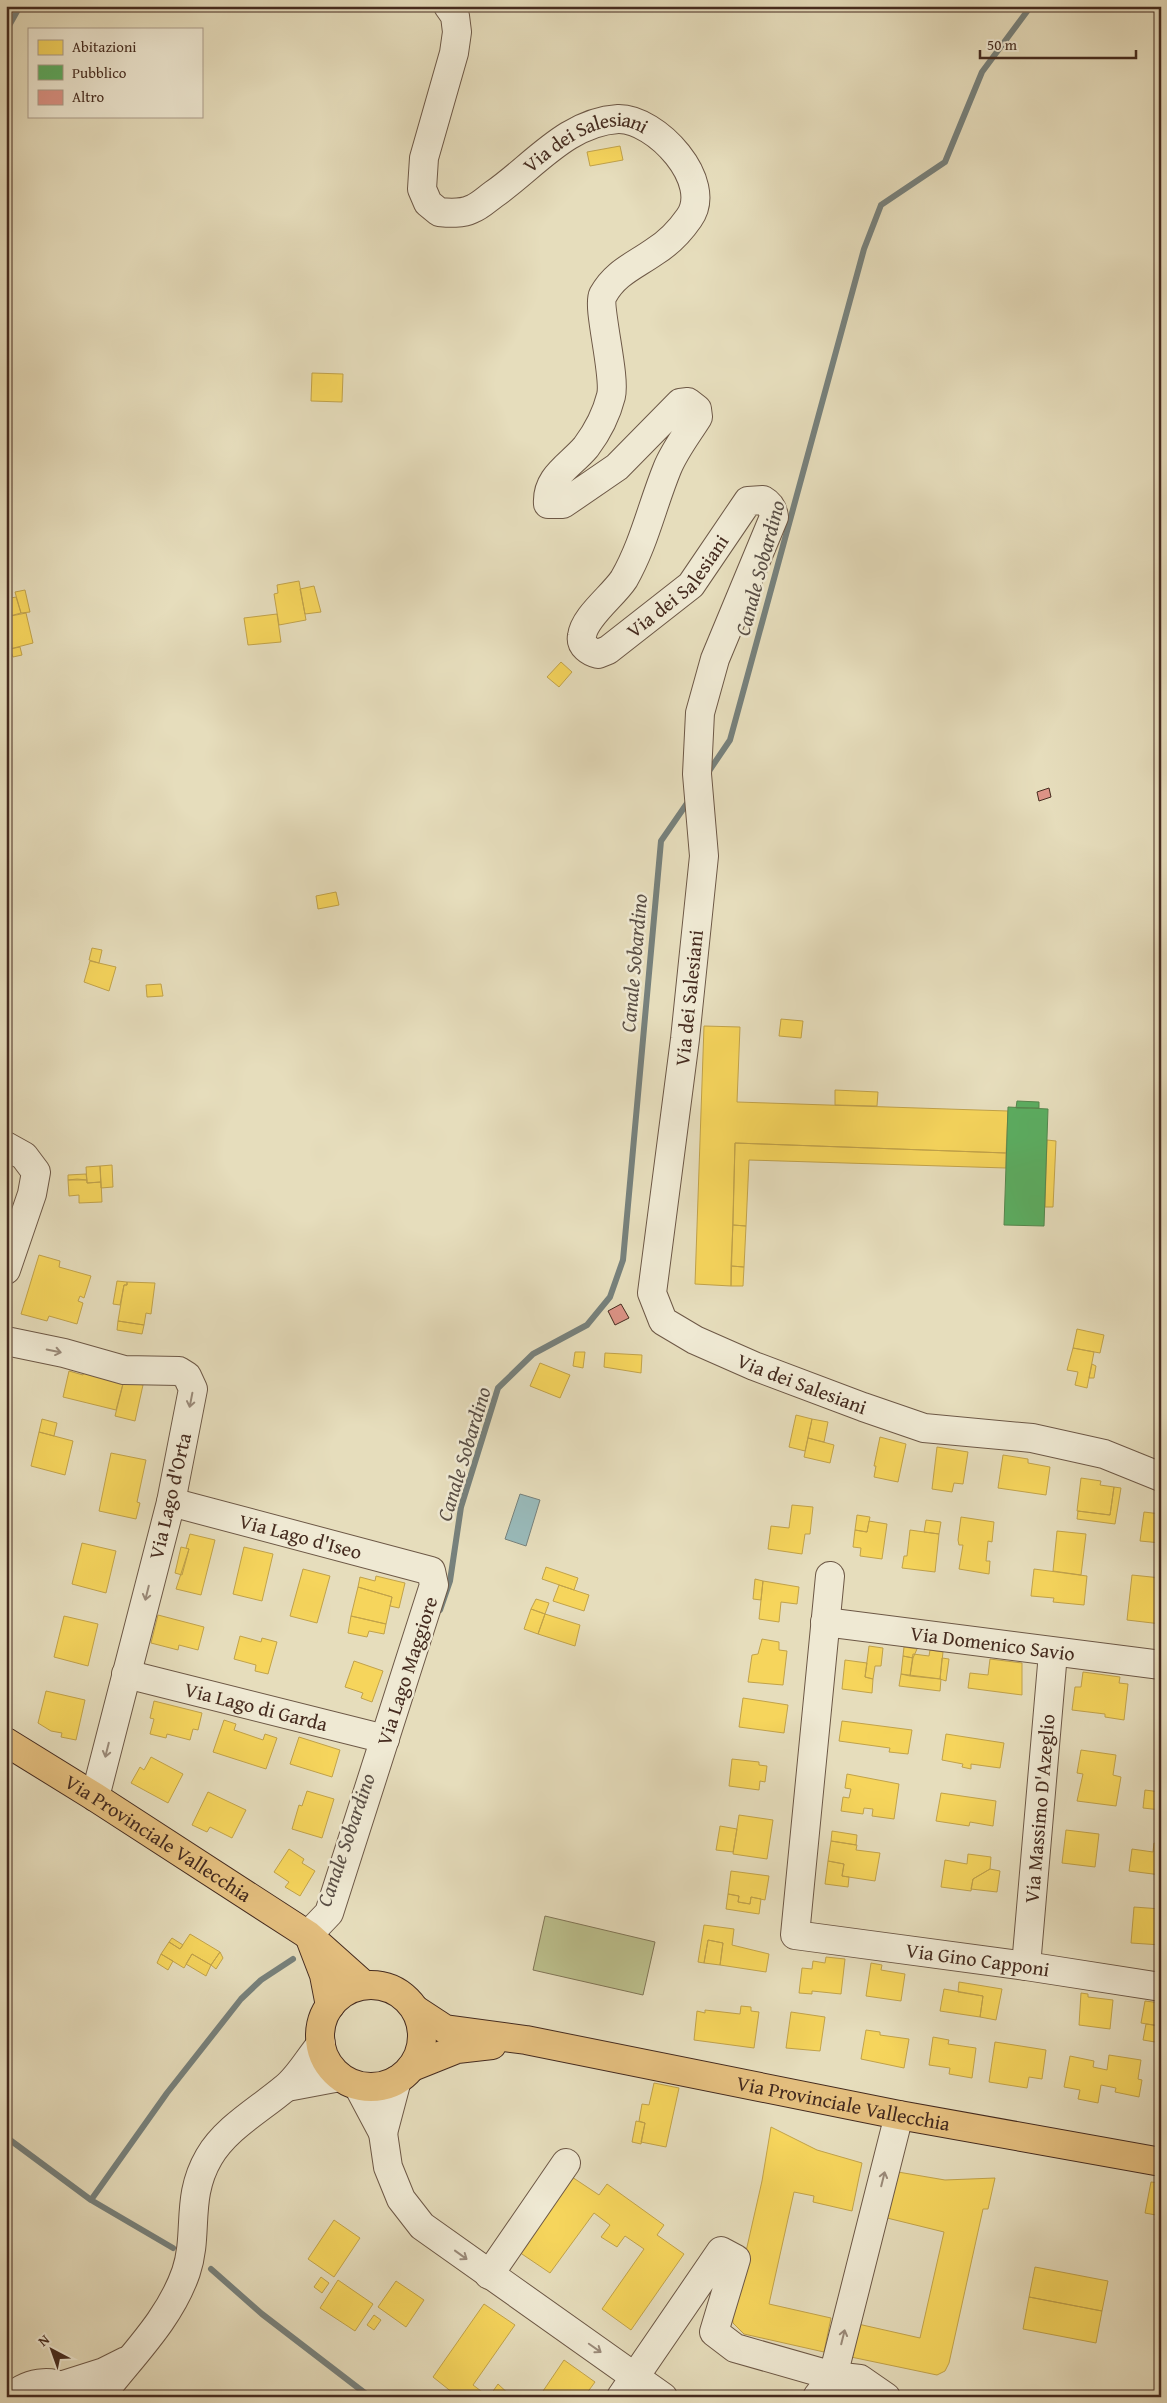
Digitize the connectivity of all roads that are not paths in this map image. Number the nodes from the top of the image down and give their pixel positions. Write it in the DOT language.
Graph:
graph roads {
  1 [pos="448,6"];
  2 [pos="6,1146"];
  3 [pos="6,1270"];
  4 [pos="6,1341"];
  5 [pos="1161,1477"];
  6 [pos="171,1502"];
  7 [pos="431,1571"];
  8 [pos="830,1576"];
  9 [pos="825,1622"];
  10 [pos="1054,1653"];
  11 [pos="1161,1664"];
  12 [pos="126,1674"];
  13 [pos="385,1739"];
  14 [pos="6,1742"];
  15 [pos="95,1797"];
  16 [pos="308,1935"];
  17 [pos="1026,1966"];
  18 [pos="364,1986"];
  19 [pos="1161,1987"];
  20 [pos="330,2006"];
  21 [pos="416,2010"];
  22 [pos="526,2040"];
  23 [pos="320,2044"];
  24 [pos="405,2074"];
  25 [pos="349,2082"];
  26 [pos="287,2087"];
  27 [pos="899,2114"];
  28 [pos="383,2133"];
  29 [pos="1161,2162"];
  30 [pos="566,2163"];
  31 [pos="489,2274"];
  32 [pos="127,2360"];
  33 [pos="6,2380"];
  34 [pos="628,2386"];
  35 [pos="825,2386"];
  36 [pos="22,2390"];
  37 [pos="68,2391"];
  38 [pos="100,2397"];
  39 [pos="663,2397"];
  40 [pos="886,2397"];
  1 -- 5 [label="street, Via dei Salesiani"];
  2 -- 3 [label="street"];
  4 -- 6 [label="street, Via Lago d'Orta, one-way"];
  6 -- 7 [label="street, Via Lago d'Iseo"];
  6 -- 12 [label="street, Via Lago d'Orta, one-way"];
  7 -- 13 [label="street, Via Lago Maggiore"];
  8 -- 9 [label="street"];
  9 -- 10 [label="street, Via Domenico Savio"];
  9 -- 17 [label="street, Via Gino Capponi"];
  10 -- 11 [label="street, Via Domenico Savio"];
  10 -- 17 [label="street, Via Massimo D'Azeglio"];
  12 -- 13 [label="street, Via Lago di Garda"];
  12 -- 15 [label="street, Via Lago d'Orta, one-way"];
  13 -- 16 [label="street, Via Lago Maggiore"];
  14 -- 15 [label="main road, Via Provinciale Vallecchia"];
  15 -- 16 [label="main road, Via Provinciale Vallecchia"];
  16 -- 18 [label="main road, Via Provinciale Vallecchia"];
  16 -- 20 [label="main road"];
  17 -- 19 [label="street, Via Gino Capponi"];
  18 -- 20 [label="main road, Via Provinciale Vallecchia"];
  18 -- 21 [label="main road, Via Provinciale Vallecchia"];
  20 -- 23 [label="main road, Via Provinciale Vallecchia"];
  21 -- 22 [label="main road, Via Provinciale Vallecchia"];
  21 -- 24 [label="main road"];
  22 -- 24 [label="main road, Via Provinciale Vallecchia"];
  22 -- 27 [label="main road, Via Provinciale Vallecchia"];
  23 -- 25 [label="main road"];
  23 -- 26 [label="street"];
  24 -- 25 [label="main road, Via Provinciale Vallecchia"];
  24 -- 28 [label="street"];
  25 -- 26 [label="street"];
  25 -- 28 [label="street"];
  26 -- 32 [label="street"];
  27 -- 29 [label="main road, Via Provinciale Vallecchia"];
  35 -- 27 [label="street, one-way"];
  28 -- 31 [label="street, one-way"];
  30 -- 31 [label="street"];
  31 -- 34 [label="street, one-way"];
  32 -- 37 [label="street"];
  32 -- 38 [label="street"];
  33 -- 36 [label="street"];
  34 -- 35 [label="street"];
  34 -- 39 [label="street"];
  35 -- 40 [label="street"];
  36 -- 37 [label="street"];
}
